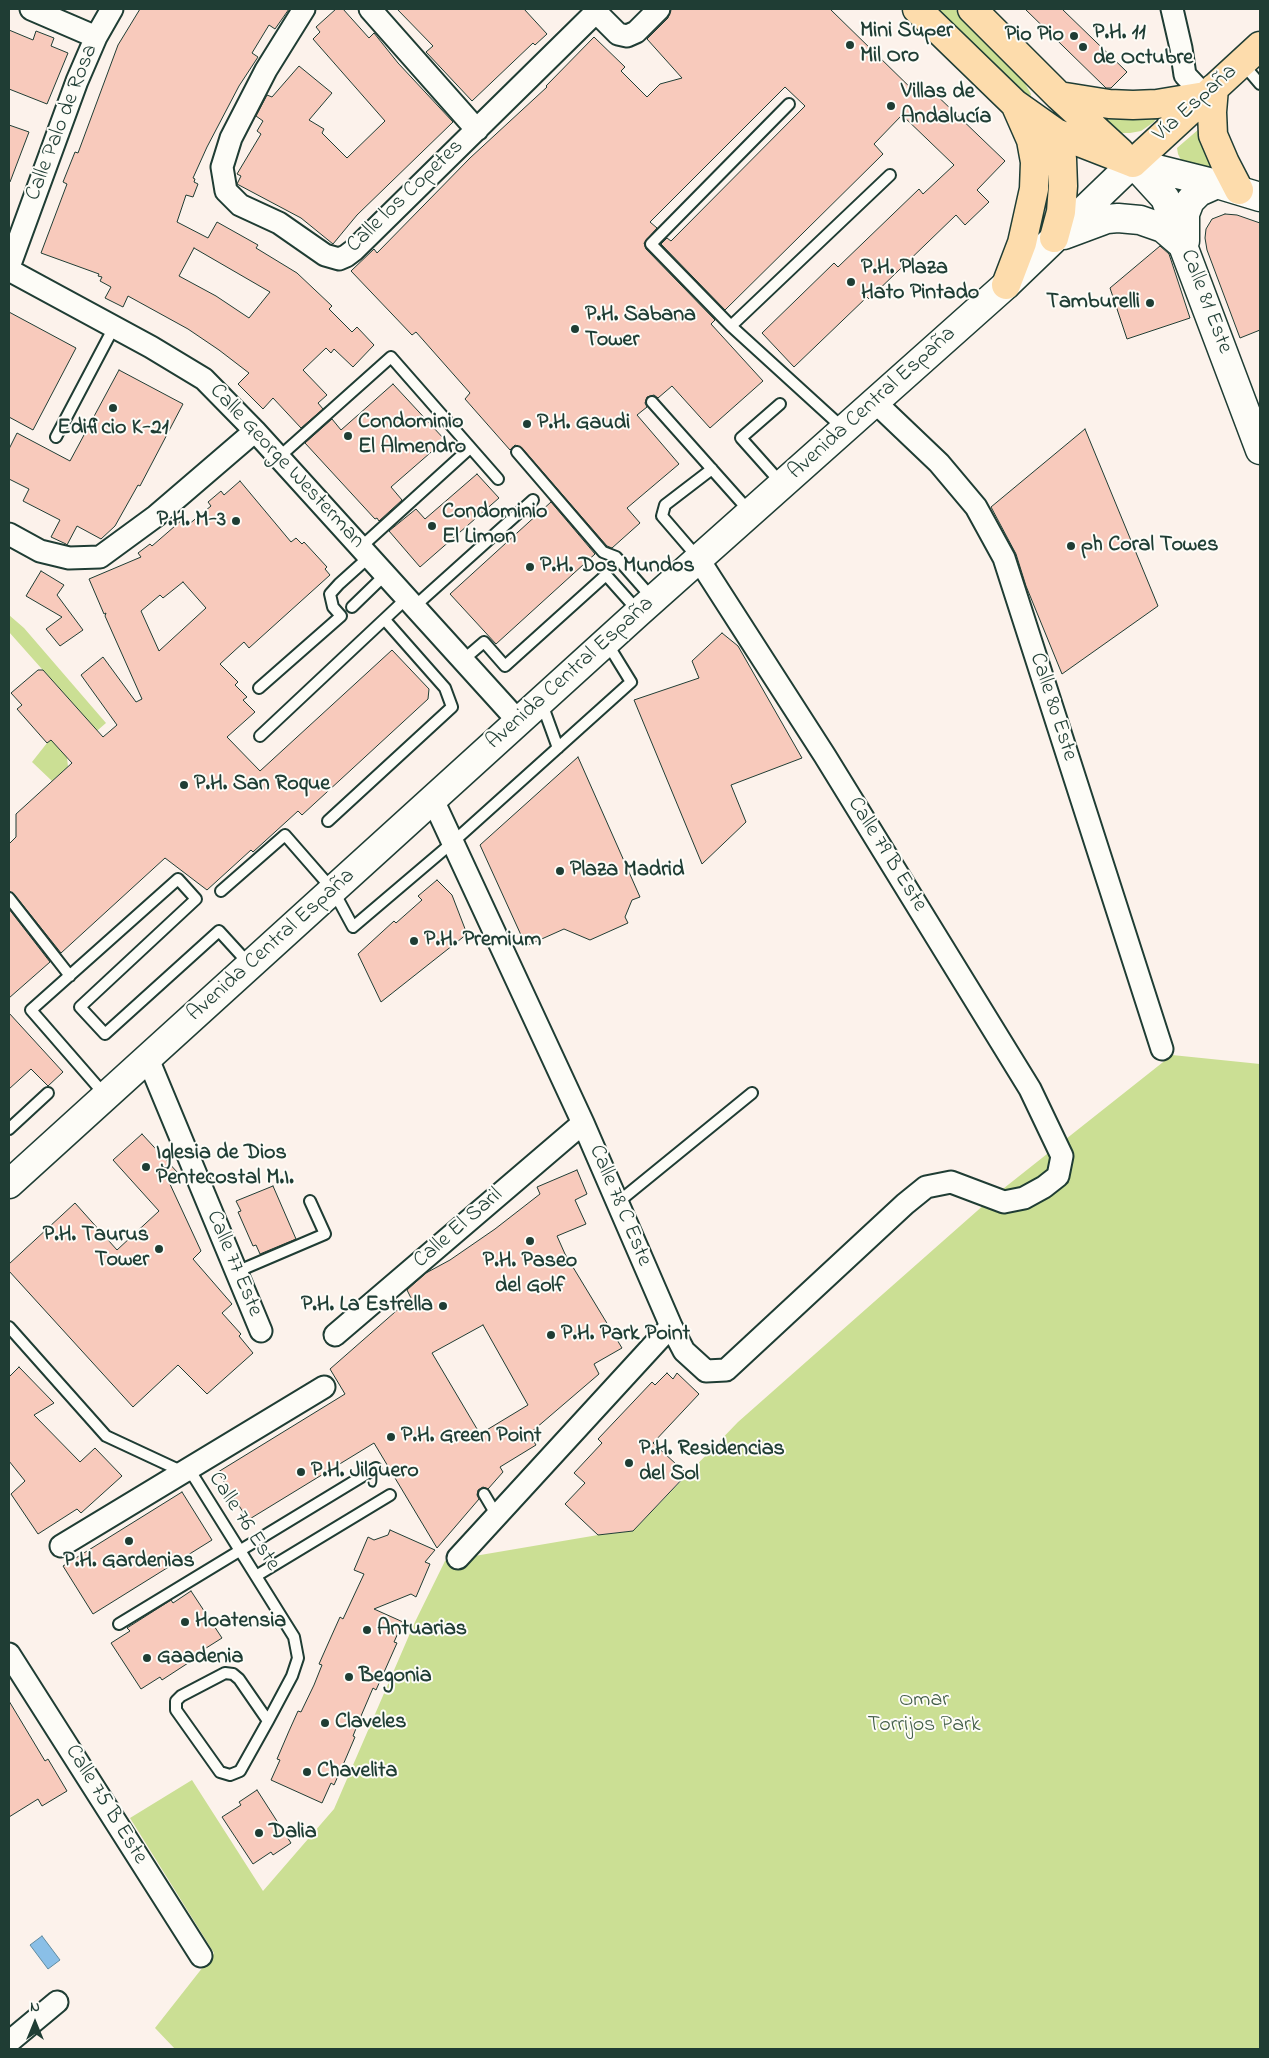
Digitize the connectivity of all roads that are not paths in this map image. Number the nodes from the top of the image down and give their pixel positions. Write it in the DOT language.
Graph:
graph roads {
  1 [pos="31,9"];
  2 [pos="112,9"];
  3 [pos="304,9"];
  4 [pos="370,9"];
  5 [pos="659,9"];
  6 [pos="917,9"];
  7 [pos="972,9"];
  8 [pos="1172,9"];
  9 [pos="594,10"];
  10 [pos="96,37"];
  11 [pos="1251,55"];
  12 [pos="1260,84"];
  13 [pos="1210,92"];
  14 [pos="1059,96"];
  15 [pos="789,104"];
  16 [pos="1015,104"];
  17 [pos="476,130"];
  18 [pos="1056,133"];
  19 [pos="1133,163"];
  20 [pos="890,175"];
  21 [pos="1239,190"];
  22 [pos="1054,238"];
  23 [pos="1184,246"];
  24 [pos="9,269"];
  25 [pos="1006,285"];
  26 [pos="731,326"];
  27 [pos="114,327"];
  28 [pos="652,402"];
  29 [pos="875,402"];
  30 [pos="780,404"];
  31 [pos="844,430"];
  32 [pos="255,431"];
  33 [pos="56,437"];
  34 [pos="470,448"];
  35 [pos="1260,450"];
  36 [pos="517,452"];
  37 [pos="278,457"];
  38 [pos="712,469"];
  39 [pos="498,480"];
  40 [pos="783,485"];
  41 [pos="532,500"];
  42 [pos="751,513"];
  43 [pos="9,534"];
  44 [pos="365,552"];
  45 [pos="699,560"];
  46 [pos="386,574"];
  47 [pos="411,602"];
  48 [pos="647,606"];
  49 [pos="352,607"];
  50 [pos="385,620"];
  51 [pos="607,642"];
  52 [pos="463,660"];
  53 [pos="259,688"];
  54 [pos="541,702"];
  55 [pos="518,722"];
  56 [pos="260,736"];
  57 [pos="558,748"];
  58 [pos="433,800"];
  59 [pos="328,821"];
  60 [pos="453,842"];
  61 [pos="333,890"];
  62 [pos="221,891"];
  63 [pos="9,898"];
  64 [pos="251,965"];
  65 [pos="70,976"];
  66 [pos="1162,1049"];
  67 [pos="148,1060"];
  68 [pos="752,1093"];
  69 [pos="48,1094"];
  70 [pos="107,1096"];
  71 [pos="583,1123"];
  72 [pos="9,1129"];
  73 [pos="1062,1156"];
  74 [pos="9,1184"];
  75 [pos="310,1201"];
  76 [pos="617,1203"];
  77 [pos="236,1272"];
  78 [pos="671,1326"];
  79 [pos="9,1327"];
  80 [pos="261,1331"];
  81 [pos="335,1335"];
  82 [pos="324,1387"];
  83 [pos="376,1468"];
  84 [pos="182,1473"];
  85 [pos="484,1494"];
  86 [pos="390,1495"];
  87 [pos="497,1516"];
  88 [pos="61,1546"];
  89 [pos="240,1551"];
  90 [pos="458,1558"];
  91 [pos="256,1576"];
  92 [pos="119,1624"];
  93 [pos="9,1654"];
  94 [pos="268,1721"];
  95 [pos="201,1956"];
  96 [pos="57,2002"];
  97 [pos="9,2042"];
  1 -- 10 [label="street"];
  2 -- 10 [label="street, Calle Palo de Rosa"];
  3 -- 17 [label="street, Calle los Copetes"];
  4 -- 17 [label="street, Calle los Copetes"];
  5 -- 9 [label="street"];
  6 -- 16 [label="main road"];
  7 -- 14 [label="main road"];
  8 -- 13 [label="street"];
  9 -- 17 [label="street, Calle los Copetes"];
  10 -- 24 [label="street, Calle Palo de Rosa"];
  11 -- 12 [label="lane"];
  11 -- 13 [label="main road, Vía España"];
  13 -- 14 [label="main road"];
  13 -- 19 [label="main road, Vía España"];
  13 -- 21 [label="main road"];
  14 -- 19 [label="main road"];
  15 -- 26 [label="lane"];
  16 -- 18 [label="main road"];
  16 -- 25 [label="main road"];
  18 -- 19 [label="main road"];
  18 -- 22 [label="main road"];
  19 -- 21 [label="main road"];
  19 -- 22 [label="main road, Avenida Central España"];
  19 -- 23 [label="main road, Calle 81 Este"];
  20 -- 26 [label="lane"];
  21 -- 23 [label="main road"];
  22 -- 23 [label="main road"];
  22 -- 25 [label="main road, Avenida Central España"];
  23 -- 35 [label="main road, Calle 81 Este"];
  24 -- 27 [label="street, Calle George Westerman"];
  25 -- 29 [label="main road, Avenida Central España"];
  26 -- 31 [label="lane"];
  27 -- 32 [label="street, Calle George Westerman"];
  27 -- 33 [label="lane"];
  28 -- 38 [label="lane"];
  29 -- 31 [label="main road, Avenida Central España"];
  29 -- 66 [label="street, Calle 80 Este"];
  30 -- 40 [label="lane"];
  31 -- 40 [label="main road, Avenida Central España"];
  32 -- 37 [label="street, Calle George Westerman"];
  32 -- 43 [label="street"];
  34 -- 37 [label="lane"];
  34 -- 39 [label="lane"];
  34 -- 44 [label="lane"];
  36 -- 48 [label="lane"];
  37 -- 44 [label="street, Calle George Westerman"];
  38 -- 42 [label="lane"];
  38 -- 45 [label="lane"];
  40 -- 42 [label="main road, Avenida Central España"];
  41 -- 47 [label="lane"];
  42 -- 45 [label="main road, Avenida Central España"];
  44 -- 46 [label="street, Calle George Westerman"];
  44 -- 53 [label="lane"];
  45 -- 48 [label="main road, Avenida Central España"];
  45 -- 73 [label="street, Calle 79 B Este"];
  46 -- 47 [label="street, Calle George Westerman"];
  46 -- 49 [label="lane"];
  47 -- 50 [label="lane"];
  47 -- 52 [label="street, Calle George Westerman"];
  48 -- 51 [label="main road, Avenida Central España"];
  48 -- 52 [label="lane"];
  50 -- 56 [label="lane"];
  50 -- 59 [label="lane"];
  51 -- 54 [label="main road, Avenida Central España"];
  51 -- 57 [label="lane"];
  52 -- 55 [label="street, Calle George Westerman"];
  54 -- 55 [label="main road, Avenida Central España"];
  54 -- 57 [label="lane"];
  55 -- 58 [label="main road, Avenida Central España"];
  57 -- 60 [label="lane"];
  58 -- 60 [label="street, Calle 78 C Este"];
  58 -- 61 [label="main road, Avenida Central España"];
  60 -- 61 [label="lane"];
  60 -- 71 [label="street, Calle 78 C Este"];
  61 -- 62 [label="lane"];
  61 -- 64 [label="main road, Avenida Central España"];
  63 -- 65 [label="lane"];
  64 -- 65 [label="lane"];
  64 -- 67 [label="main road, Avenida Central España"];
  65 -- 70 [label="lane"];
  67 -- 70 [label="main road, Avenida Central España"];
  67 -- 77 [label="street, Calle 77 Este"];
  68 -- 76 [label="lane"];
  69 -- 72 [label="lane"];
  70 -- 74 [label="main road, Avenida Central España"];
  71 -- 76 [label="street, Calle 78 C Este"];
  71 -- 81 [label="street, Calle El Saril"];
  73 -- 78 [label="street, Calle 78 C Este"];
  75 -- 77 [label="lane"];
  76 -- 78 [label="street, Calle 78 C Este"];
  77 -- 80 [label="street, Calle 77 Este"];
  78 -- 87 [label="street"];
  79 -- 84 [label="lane, Calle 76 Este"];
  82 -- 84 [label="street"];
  83 -- 89 [label="lane"];
  84 -- 88 [label="street"];
  84 -- 89 [label="lane, Calle 76 Este"];
  85 -- 87 [label="lane"];
  86 -- 91 [label="lane"];
  87 -- 90 [label="street"];
  89 -- 91 [label="lane, Calle 76 Este"];
  89 -- 92 [label="lane"];
  91 -- 94 [label="lane, Calle 76 Este"];
  93 -- 95 [label="street, Calle 75 B Este"];
  94 -- 94 [label="lane, Calle 76 Este"];
  96 -- 97 [label="street"];
}
